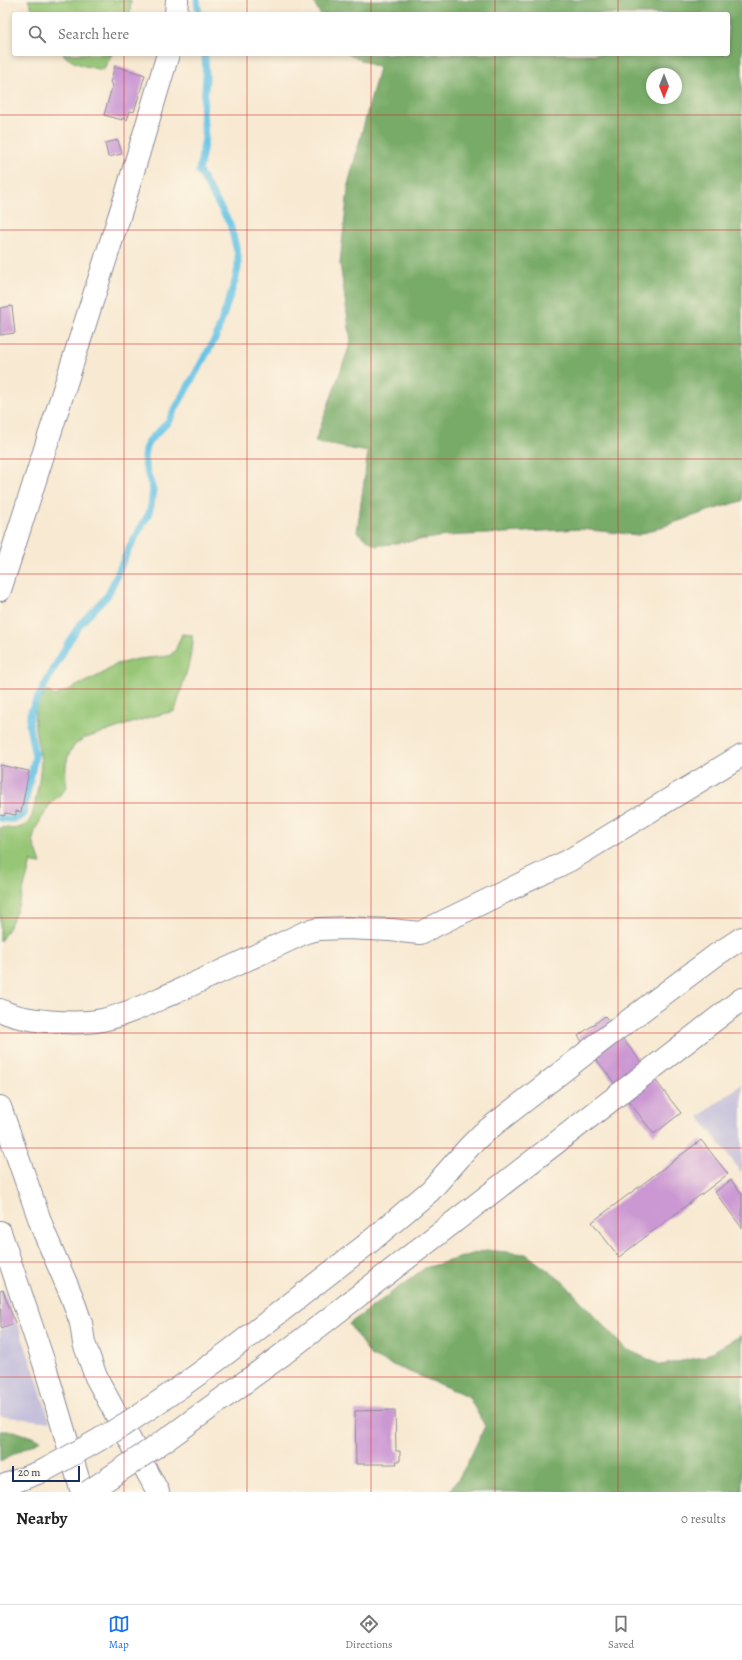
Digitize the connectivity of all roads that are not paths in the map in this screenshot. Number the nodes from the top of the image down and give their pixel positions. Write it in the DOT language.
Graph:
graph roads {
  1 [pos="177,0"];
  2 [pos="176,12"];
  3 [pos="167,56"];
  4 [pos="7,545"];
  5 [pos="0,590"];
  6 [pos="742,754"];
  7 [pos="742,938"];
  8 [pos="742,1000"];
  9 [pos="0,1010"];
  10 [pos="0,1107"];
  11 [pos="0,1232"];
  12 [pos="282,1355"];
  13 [pos="43,1471"];
  14 [pos="0,1487"];
  15 [pos="10,1492"];
  16 [pos="82,1492"];
  17 [pos="88,1492"];
  18 [pos="113,1492"];
  19 [pos="158,1492"];
  1 -- 2 [label="main road"];
  3 -- 4 [label="main road"];
  4 -- 5 [label="main road"];
  6 -- 9 [label="main road"];
  7 -- 13 [label="main road, bridge"];
  8 -- 12 [label="main road"];
  10 -- 19 [label="main road"];
  11 -- 16 [label="main road"];
  12 -- 17 [label="main road, bridge"];
  12 -- 18 [label="main road, bridge"];
  13 -- 14 [label="main road"];
  13 -- 15 [label="main road"];
}
